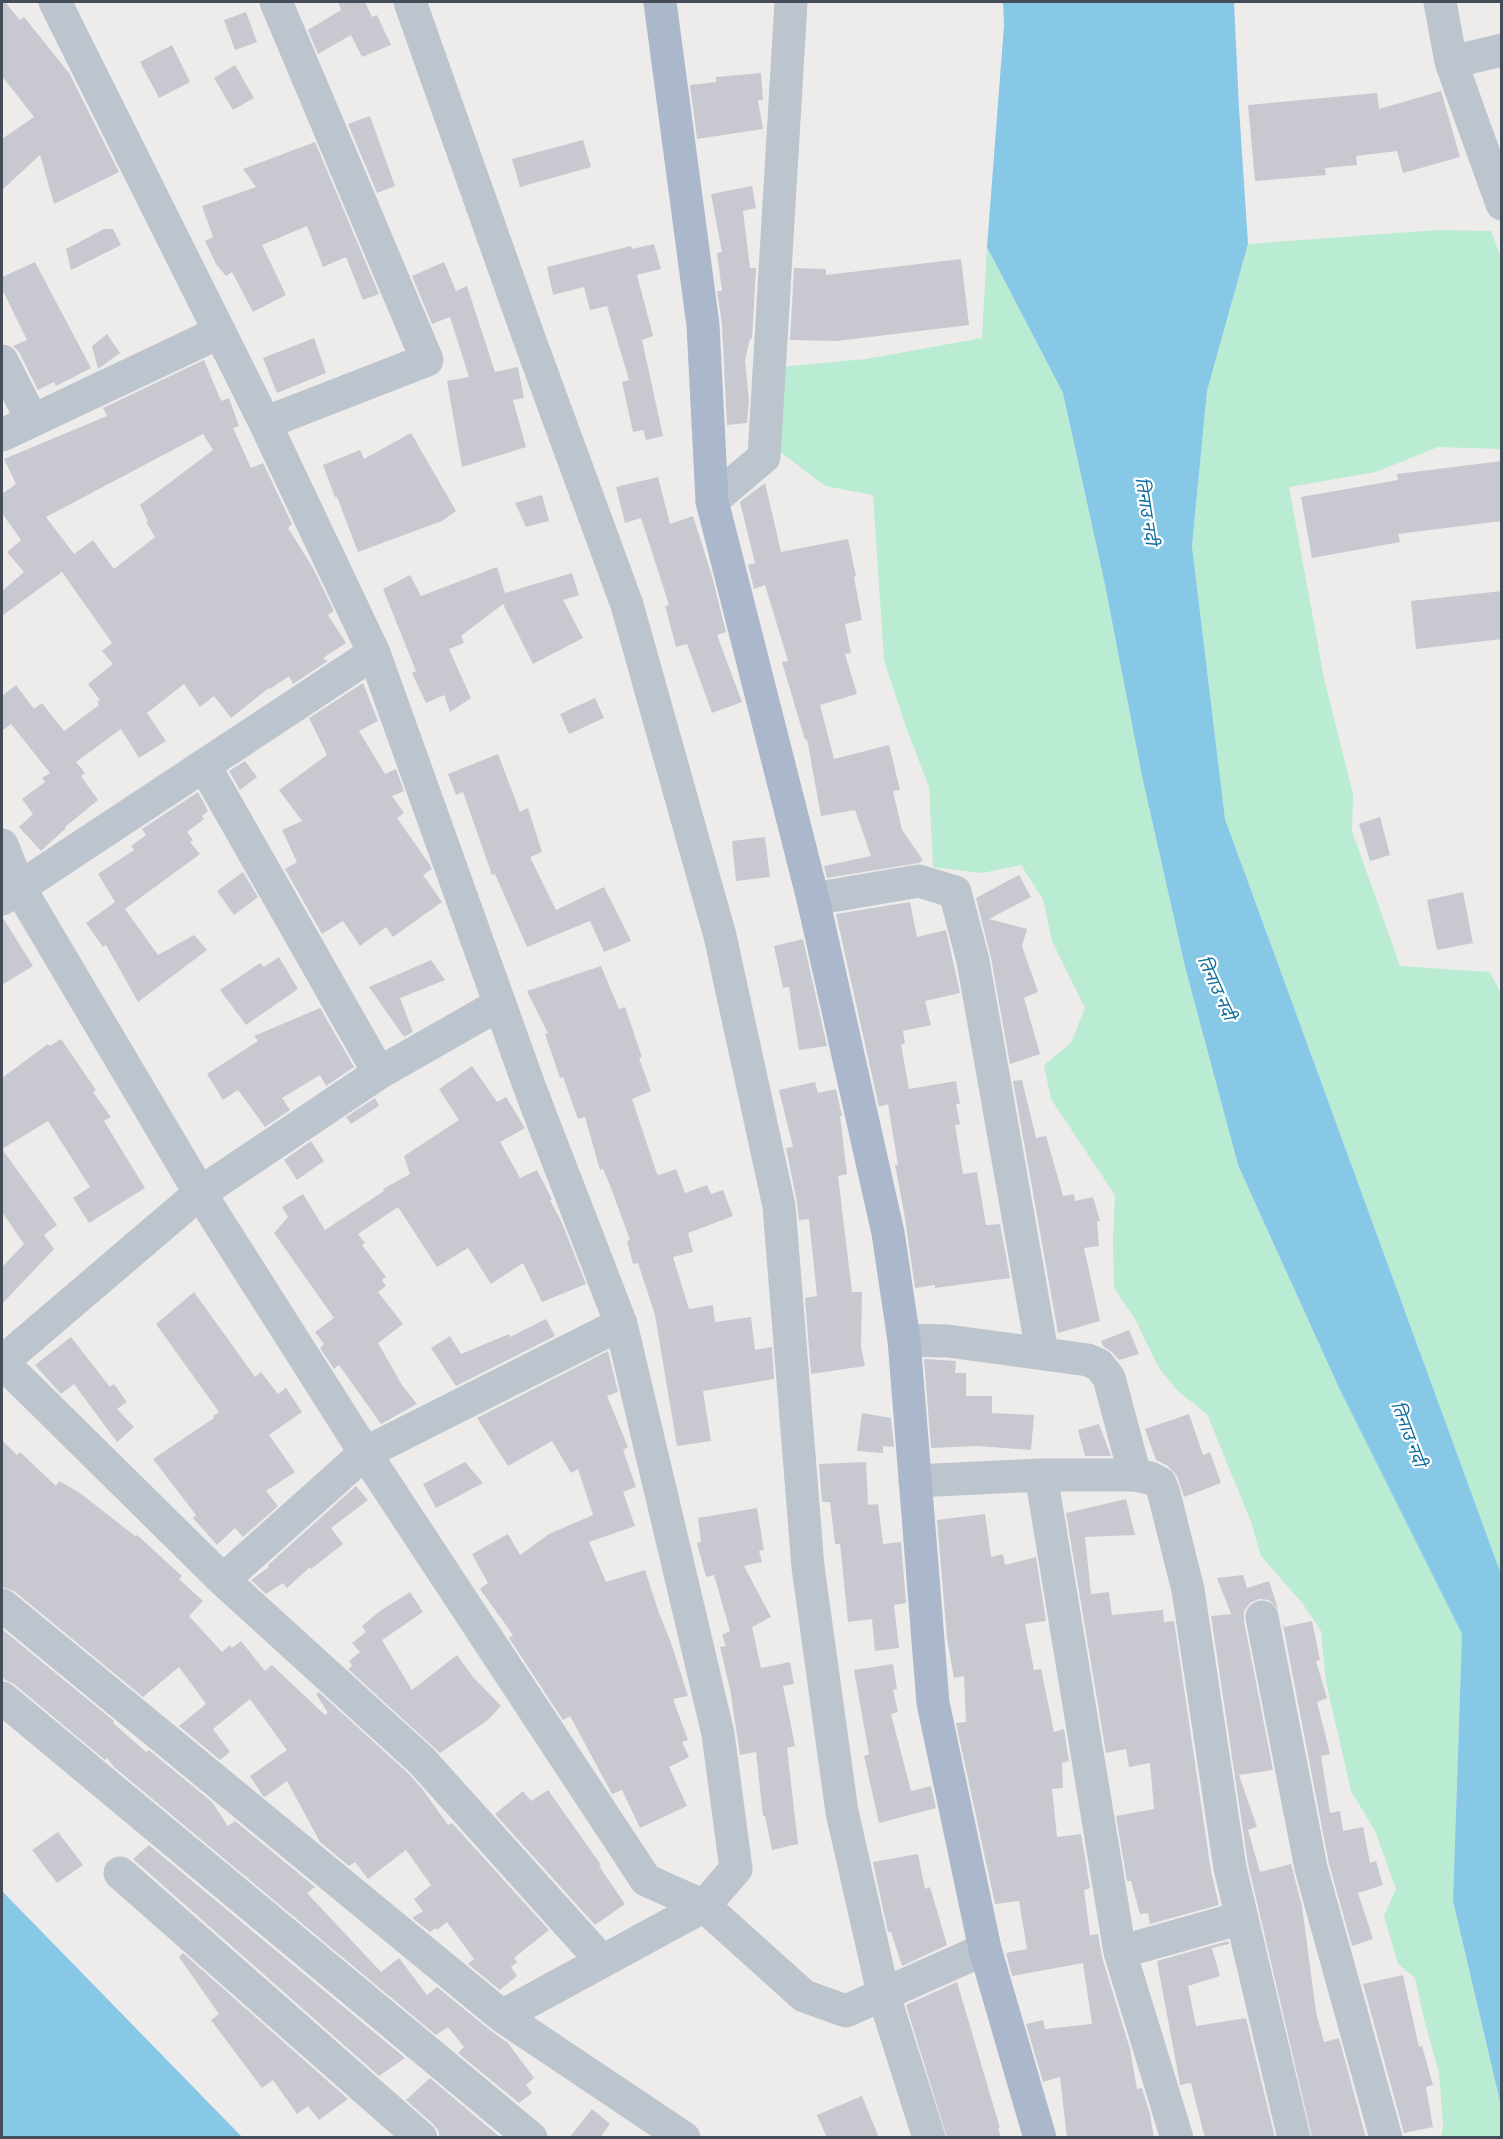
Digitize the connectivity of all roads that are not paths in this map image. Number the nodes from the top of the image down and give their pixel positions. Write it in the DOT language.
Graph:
graph roads {
  1 [pos="55,2"];
  2 [pos="276,2"];
  3 [pos="410,2"];
  4 [pos="660,2"];
  5 [pos="791,2"];
  6 [pos="1440,2"];
  7 [pos="1502,50"];
  8 [pos="1451,62"];
  9 [pos="1502,204"];
  10 [pos="220,332"];
  11 [pos="2,361"];
  12 [pos="32,420"];
  13 [pos="265,423"];
  14 [pos="2,435"];
  15 [pos="712,501"];
  16 [pos="374,652"];
  17 [pos="204,765"];
  18 [pos="2,845"];
  19 [pos="10,893"];
  20 [pos="813,899"];
  21 [pos="500,1004"];
  22 [pos="380,1073"];
  23 [pos="200,1193"];
  24 [pos="621,1324"];
  25 [pos="904,1340"];
  26 [pos="1042,1352"];
  27 [pos="2,1362"];
  28 [pos="366,1453"];
  29 [pos="1041,1475"];
  30 [pos="1135,1475"];
  31 [pos="915,1481"];
  32 [pos="222,1580"];
  33 [pos="2,1605"];
  34 [pos="1262,1617"];
  35 [pos="2,1698"];
  36 [pos="120,1873"];
  37 [pos="704,1906"];
  38 [pos="1242,1918"];
  39 [pos="985,1949"];
  40 [pos="1120,1952"];
  41 [pos="602,1961"];
  42 [pos="883,1993"];
  43 [pos="502,2016"];
  44 [pos="421,2138"];
  45 [pos="531,2138"];
  46 [pos="684,2138"];
  47 [pos="929,2138"];
  48 [pos="1040,2138"];
  49 [pos="1177,2138"];
  50 [pos="1294,2138"];
  51 [pos="1386,2138"];
  1 -- 10 [label="street"];
  2 -- 13 [label="street"];
  3 -- 42 [label="street"];
  4 -- 15 [label="main road"];
  5 -- 15 [label="street"];
  6 -- 8 [label="street"];
  7 -- 8 [label="street"];
  8 -- 9 [label="street"];
  10 -- 12 [label="street"];
  10 -- 13 [label="street"];
  11 -- 12 [label="street"];
  12 -- 14 [label="street"];
  13 -- 16 [label="street"];
  15 -- 20 [label="main road"];
  16 -- 17 [label="street"];
  16 -- 21 [label="street"];
  17 -- 19 [label="street"];
  17 -- 22 [label="street"];
  18 -- 19 [label="street"];
  19 -- 23 [label="street"];
  20 -- 25 [label="main road"];
  20 -- 26 [label="street"];
  21 -- 22 [label="street"];
  21 -- 24 [label="street"];
  22 -- 23 [label="street"];
  23 -- 27 [label="street"];
  23 -- 28 [label="street"];
  24 -- 28 [label="street"];
  24 -- 37 [label="street"];
  25 -- 26 [label="street"];
  25 -- 31 [label="main road"];
  26 -- 30 [label="street"];
  27 -- 32 [label="street"];
  28 -- 32 [label="street"];
  28 -- 37 [label="street"];
  29 -- 30 [label="street"];
  29 -- 31 [label="street"];
  29 -- 40 [label="street"];
  30 -- 38 [label="street"];
  31 -- 39 [label="main road"];
  32 -- 41 [label="street"];
  33 -- 43 [label="street"];
  34 -- 51 [label="street"];
  35 -- 45 [label="street"];
  36 -- 44 [label="street"];
  37 -- 41 [label="street"];
  37 -- 42 [label="street"];
  38 -- 40 [label="street"];
  38 -- 50 [label="street"];
  39 -- 42 [label="street"];
  39 -- 48 [label="main road"];
  40 -- 49 [label="street"];
  41 -- 43 [label="street"];
  42 -- 47 [label="street"];
  43 -- 46 [label="street"];
}
